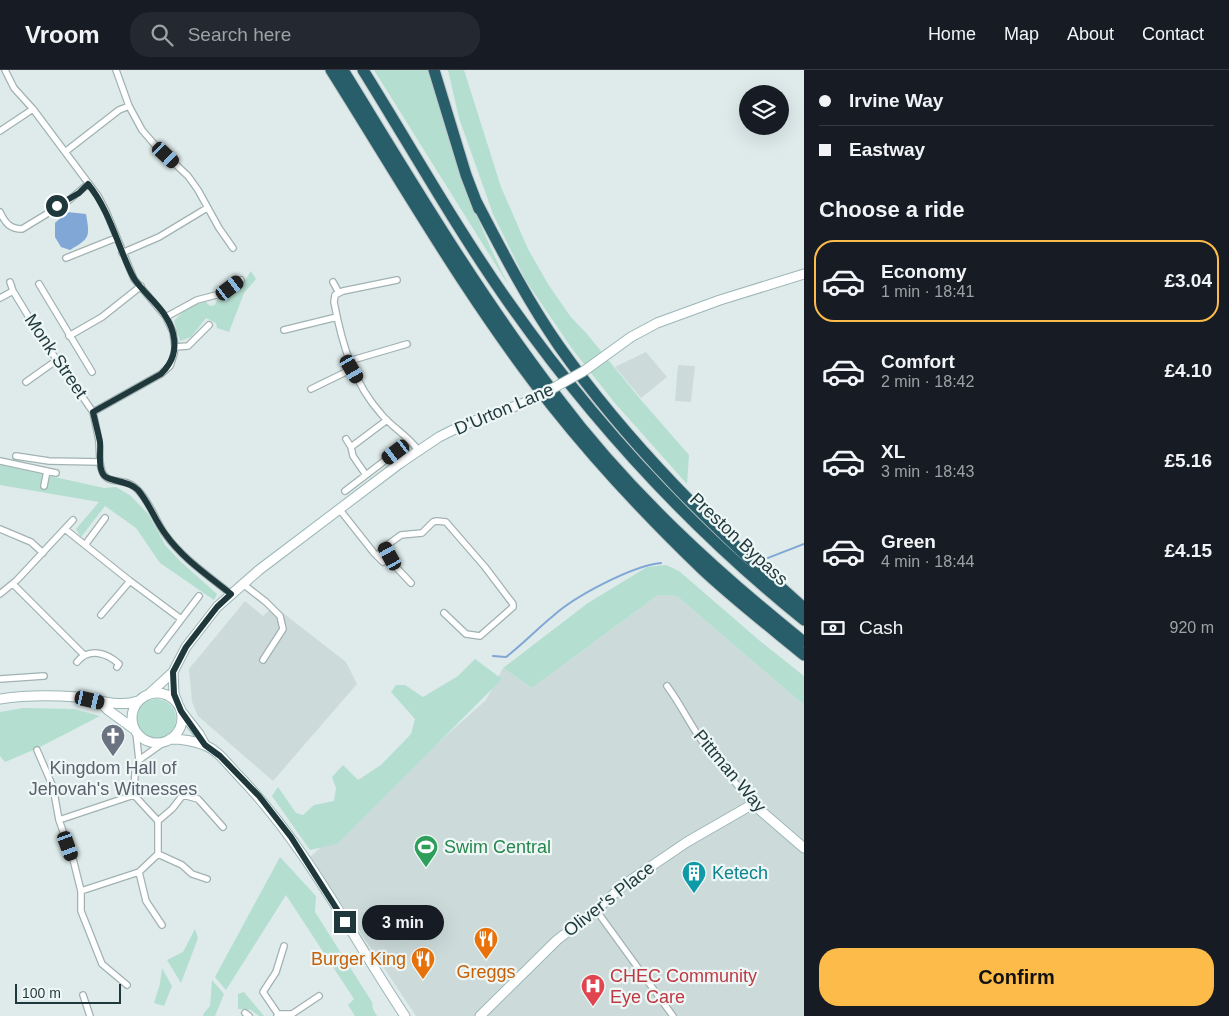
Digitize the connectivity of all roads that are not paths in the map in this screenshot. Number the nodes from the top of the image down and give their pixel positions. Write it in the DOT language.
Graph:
graph roads {
  1 [pos="5,70"];
  2 [pos="116,70"];
  3 [pos="331,70"];
  4 [pos="343,70"];
  5 [pos="364,70"];
  6 [pos="434,70"];
  7 [pos="129,106"];
  8 [pos="33,109"];
  9 [pos="0,131"];
  10 [pos="65,152"];
  11 [pos="88,184"];
  12 [pos="476,202"];
  13 [pos="208,208"];
  14 [pos="0,212"];
  15 [pos="116,238"];
  16 [pos="232,248"];
  17 [pos="122,253"];
  18 [pos="66,258"];
  19 [pos="804,274"];
  20 [pos="379,276"];
  21 [pos="241,280"];
  22 [pos="397,280"];
  23 [pos="10,282"];
  24 [pos="333,282"];
  25 [pos="380,283"];
  26 [pos="39,284"];
  27 [pos="140,286"];
  28 [pos="13,291"];
  29 [pos="339,293"];
  30 [pos="0,298"];
  31 [pos="166,317"];
  32 [pos="337,317"];
  33 [pos="209,325"];
  34 [pos="284,330"];
  35 [pos="69,336"];
  36 [pos="407,344"];
  37 [pos="175,347"];
  38 [pos="57,360"];
  39 [pos="349,361"];
  40 [pos="352,369"];
  41 [pos="92,372"];
  42 [pos="26,382"];
  43 [pos="311,388"];
  44 [pos="93,412"];
  45 [pos="387,420"];
  46 [pos="346,439"];
  47 [pos="351,447"];
  48 [pos="418,450"];
  49 [pos="396,452"];
  50 [pos="16,456"];
  51 [pos="0,461"];
  52 [pos="100,462"];
  53 [pos="47,471"];
  54 [pos="56,473"];
  55 [pos="366,475"];
  56 [pos="44,486"];
  57 [pos="345,491"];
  58 [pos="674,502"];
  59 [pos="340,510"];
  60 [pos="105,518"];
  61 [pos="73,520"];
  62 [pos="0,529"];
  63 [pos="65,529"];
  64 [pos="85,545"];
  65 [pos="385,547"];
  66 [pos="43,553"];
  67 [pos="377,556"];
  68 [pos="383,562"];
  69 [pos="130,581"];
  70 [pos="411,583"];
  71 [pos="13,584"];
  72 [pos="243,584"];
  73 [pos="0,594"];
  74 [pos="231,594"];
  75 [pos="199,596"];
  76 [pos="804,608"];
  77 [pos="444,613"];
  78 [pos="101,615"];
  79 [pos="181,619"];
  80 [pos="804,620"];
  81 [pos="804,642"];
  82 [pos="158,650"];
  83 [pos="84,655"];
  84 [pos="804,655"];
  85 [pos="263,660"];
  86 [pos="77,662"];
  87 [pos="117,667"];
  88 [pos="173,672"];
  89 [pos="44,676"];
  90 [pos="0,679"];
  91 [pos="667,686"];
  92 [pos="148,695"];
  93 [pos="0,699"];
  94 [pos="138,701"];
  95 [pos="100,702"];
  96 [pos="180,708"];
  97 [pos="135,731"];
  98 [pos="167,741"];
  99 [pos="205,745"];
  100 [pos="38,750"];
  101 [pos="139,760"];
  102 [pos="134,795"];
  103 [pos="753,804"];
  104 [pos="59,820"];
  105 [pos="158,821"];
  106 [pos="223,827"];
  107 [pos="804,848"];
  108 [pos="158,854"];
  109 [pos="139,872"];
  110 [pos="208,880"];
  111 [pos="81,891"];
  112 [pos="596,910"];
  113 [pos="162,925"];
  114 [pos="284,946"];
  115 [pos="127,985"];
  116 [pos="83,995"];
  117 [pos="319,996"];
  118 [pos="278,1015"];
  119 [pos="90,1016"];
  120 [pos="405,1016"];
  121 [pos="480,1016"];
  122 [pos="673,1016"];
  1 -- 8 [label="street"];
  2 -- 7 [label="street"];
  3 -- 84 [label="highway"];
  4 -- 81 [label="highway"];
  5 -- 58 [label="highway"];
  6 -- 12 [label="highway"];
  7 -- 10 [label="street"];
  7 -- 13 [label="street"];
  8 -- 9 [label="street"];
  8 -- 10 [label="street"];
  10 -- 11 [label="street"];
  11 -- 14 [label="street"];
  11 -- 15 [label="street"];
  12 -- 58 [label="highway"];
  12 -- 76 [label="highway"];
  13 -- 16 [label="street"];
  13 -- 17 [label="street"];
  15 -- 17 [label="street"];
  15 -- 18 [label="street"];
  17 -- 27 [label="street"];
  19 -- 48 [label="street, D'Urton Lane, bridge"];
  20 -- 25 [label="street"];
  21 -- 31 [label="street"];
  22 -- 25 [label="street"];
  23 -- 28 [label="street, Monk Street"];
  24 -- 29 [label="street"];
  25 -- 29 [label="street"];
  26 -- 35 [label="street"];
  27 -- 31 [label="street"];
  27 -- 35 [label="street"];
  28 -- 30 [label="street"];
  28 -- 38 [label="street, Monk Street"];
  29 -- 32 [label="street"];
  31 -- 37 [label="street"];
  32 -- 34 [label="street"];
  32 -- 39 [label="street"];
  33 -- 37 [label="street"];
  35 -- 41 [label="street"];
  36 -- 39 [label="street"];
  37 -- 44 [label="street"];
  38 -- 42 [label="street"];
  38 -- 44 [label="street, Monk Street"];
  39 -- 40 [label="street"];
  40 -- 43 [label="street"];
  40 -- 45 [label="street"];
  44 -- 52 [label="street, Monk Street"];
  45 -- 47 [label="street"];
  45 -- 48 [label="street"];
  46 -- 47 [label="street"];
  47 -- 55 [label="street"];
  48 -- 59 [label="street, D'Urton Lane"];
  49 -- 55 [label="street"];
  50 -- 52 [label="street"];
  51 -- 53 [label="street"];
  52 -- 74 [label="street, Monk Street"];
  53 -- 54 [label="street"];
  53 -- 56 [label="street"];
  55 -- 57 [label="street"];
  58 -- 80 [label="highway, Preston Bypass"];
  59 -- 67 [label="street"];
  59 -- 72 [label="street, D'Urton Lane"];
  60 -- 64 [label="street"];
  61 -- 63 [label="street"];
  62 -- 66 [label="street"];
  63 -- 64 [label="street"];
  63 -- 66 [label="street"];
  64 -- 69 [label="street"];
  65 -- 67 [label="street"];
  65 -- 70 [label="street"];
  65 -- 77 [label="street"];
  66 -- 71 [label="street"];
  67 -- 68 [label="street"];
  69 -- 78 [label="street"];
  69 -- 79 [label="street"];
  71 -- 73 [label="street"];
  71 -- 83 [label="street"];
  72 -- 74 [label="street, D'Urton Lane"];
  72 -- 85 [label="street"];
  74 -- 88 [label="street, D'Urton Lane"];
  75 -- 79 [label="street"];
  79 -- 82 [label="street"];
  83 -- 86 [label="street"];
  83 -- 87 [label="street"];
  88 -- 92 [label="street, D'Urton Lane"];
  88 -- 96 [label="street"];
  89 -- 90 [label="street"];
  91 -- 103 [label="street, Pittman Way"];
  92 -- 94 [label="street"];
  92 -- 96 [label="street"];
  93 -- 95 [label="street"];
  94 -- 95 [label="street"];
  94 -- 97 [label="street"];
  95 -- 97 [label="street"];
  96 -- 98 [label="street"];
  96 -- 99 [label="street"];
  97 -- 98 [label="street"];
  97 -- 101 [label="street"];
  98 -- 99 [label="street"];
  98 -- 101 [label="street"];
  99 -- 120 [label="street"];
  100 -- 104 [label="street"];
  101 -- 102 [label="street"];
  102 -- 104 [label="street"];
  102 -- 105 [label="street"];
  103 -- 107 [label="street, Pittman Way"];
  103 -- 112 [label="street, Oliver's Place"];
  104 -- 111 [label="street"];
  105 -- 106 [label="street"];
  105 -- 108 [label="street"];
  108 -- 109 [label="street"];
  108 -- 110 [label="street"];
  109 -- 111 [label="street"];
  109 -- 113 [label="street"];
  111 -- 115 [label="street"];
  112 -- 121 [label="street, Oliver's Place"];
  112 -- 122 [label="street"];
  114 -- 118 [label="street"];
  116 -- 119 [label="street"];
  117 -- 118 [label="street"];
}
